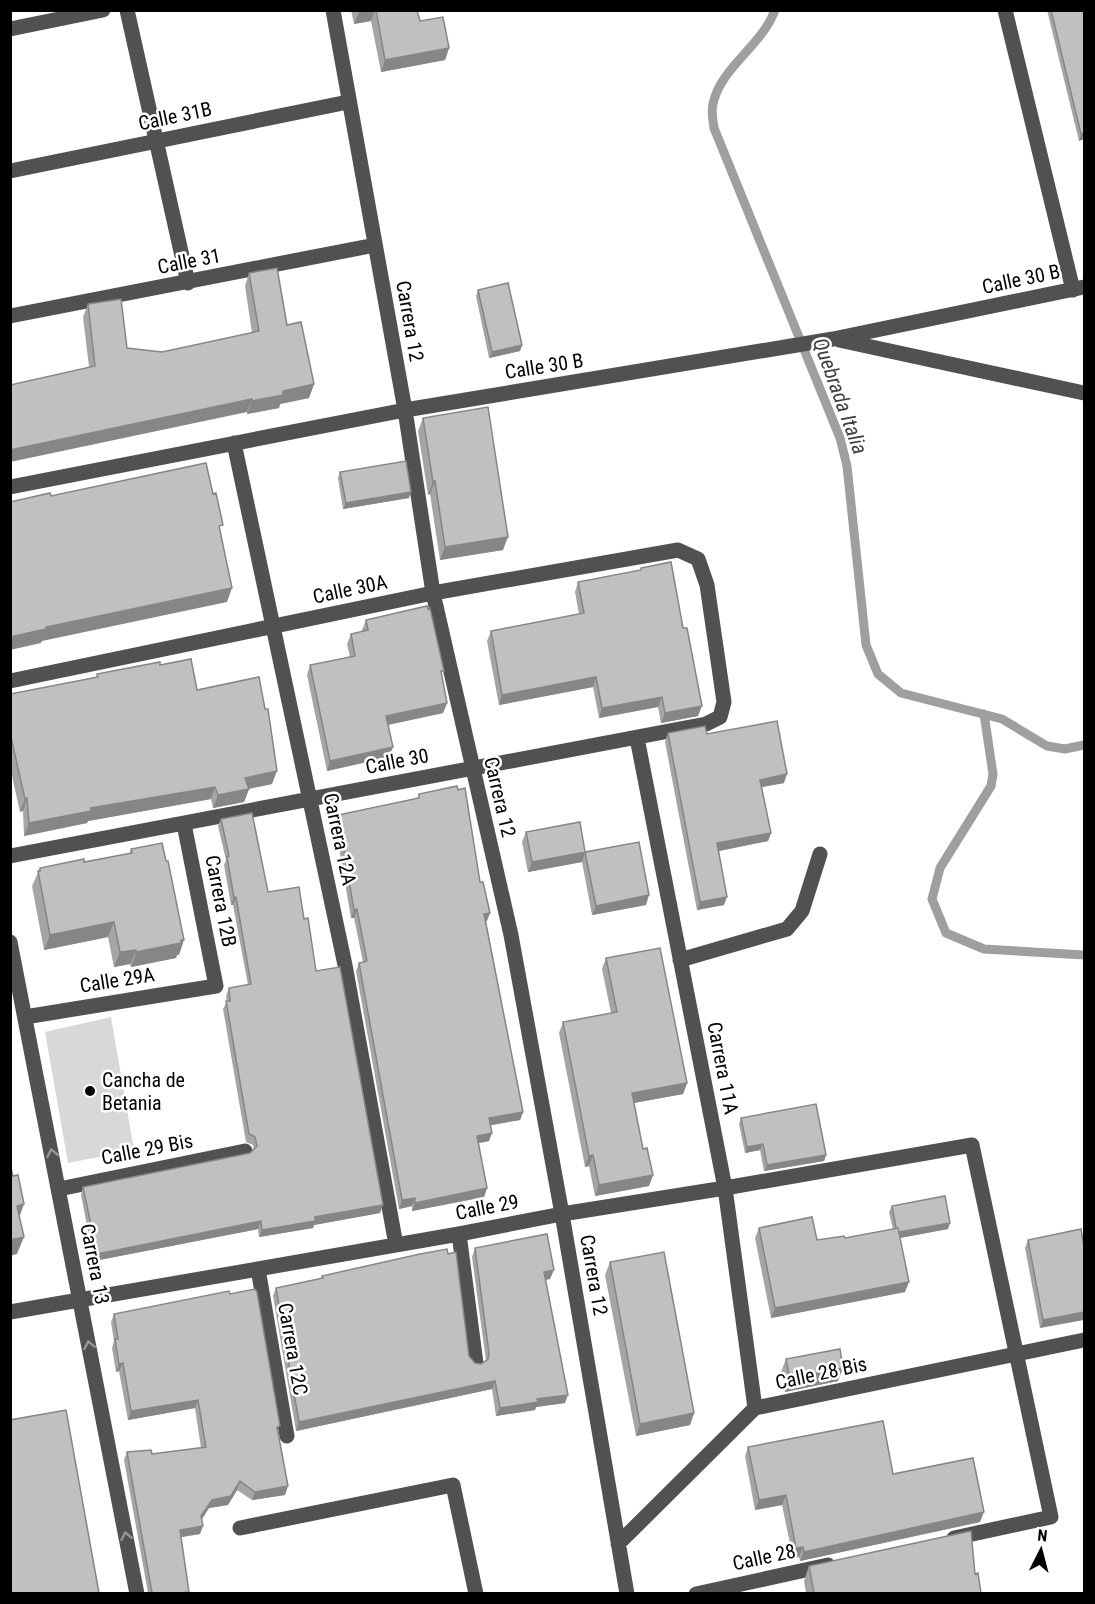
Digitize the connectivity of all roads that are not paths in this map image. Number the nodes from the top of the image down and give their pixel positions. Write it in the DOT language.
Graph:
graph roads {
  1 [pos="103,10"];
  2 [pos="127,10"];
  3 [pos="333,10"];
  4 [pos="1005,10"];
  5 [pos="10,29"];
  6 [pos="348,102"];
  7 [pos="156,141"];
  8 [pos="10,171"];
  9 [pos="375,245"];
  10 [pos="188,283"];
  11 [pos="1079,289"];
  12 [pos="10,316"];
  13 [pos="834,339"];
  14 [pos="1084,393"];
  15 [pos="405,410"];
  16 [pos="234,443"];
  17 [pos="10,487"];
  18 [pos="433,593"];
  19 [pos="274,626"];
  20 [pos="10,681"];
  21 [pos="720,717"];
  22 [pos="637,738"];
  23 [pos="472,768"];
  24 [pos="311,800"];
  25 [pos="184,824"];
  26 [pos="820,854"];
  27 [pos="10,856"];
  28 [pos="10,942"];
  29 [pos="680,960"];
  30 [pos="216,986"];
  31 [pos="25,1017"];
  32 [pos="244,1151"];
  33 [pos="725,1188"];
  34 [pos="59,1189"];
  35 [pos="562,1214"];
  36 [pos="459,1234"];
  37 [pos="396,1245"];
  38 [pos="258,1269"];
  39 [pos="80,1300"];
  40 [pos="10,1312"];
  41 [pos="1084,1340"];
  42 [pos="1016,1354"];
  43 [pos="476,1363"];
  44 [pos="755,1408"];
  45 [pos="287,1436"];
  46 [pos="240,1528"];
  47 [pos="936,1542"];
  48 [pos="618,1544"];
  49 [pos="845,1561"];
  50 [pos="137,1593"];
  51 [pos="476,1593"];
  52 [pos="627,1593"];
  53 [pos="696,1593"];
  1 -- 5 [label="street"];
  2 -- 7 [label="street"];
  3 -- 6 [label="street, Carrera 12"];
  4 -- 11 [label="street"];
  6 -- 7 [label="street, Calle 31B"];
  6 -- 9 [label="street, Carrera 12"];
  7 -- 8 [label="street, Calle 31B"];
  7 -- 10 [label="street"];
  9 -- 10 [label="street, Calle 31"];
  9 -- 15 [label="street, Carrera 12"];
  10 -- 12 [label="street, Calle 31"];
  11 -- 13 [label="street, Calle 30 B"];
  13 -- 14 [label="street"];
  13 -- 15 [label="street, Calle 30 B"];
  15 -- 16 [label="street, Calle 30 B"];
  15 -- 18 [label="street, Carrera 12"];
  16 -- 17 [label="street, Calle 30 B"];
  16 -- 19 [label="street, Carrera 12A"];
  18 -- 19 [label="street, Calle 30A"];
  18 -- 21 [label="street, Calle 30A"];
  18 -- 23 [label="street, Carrera 12"];
  19 -- 20 [label="street, Calle 30A"];
  19 -- 24 [label="street, Carrera 12A"];
  21 -- 22 [label="street, Calle 30"];
  22 -- 23 [label="street, Calle 30"];
  22 -- 29 [label="street, Carrera 11A"];
  23 -- 24 [label="street, Calle 30"];
  23 -- 35 [label="street, Carrera 12"];
  24 -- 25 [label="street, Calle 30"];
  24 -- 37 [label="street, Carrera 12A"];
  25 -- 27 [label="street, Calle 30"];
  25 -- 30 [label="street, Carrera 12B"];
  26 -- 29 [label="street"];
  28 -- 31 [label="street, Carrera 13"];
  29 -- 33 [label="street, Carrera 11A"];
  30 -- 31 [label="street, Calle 29A"];
  34 -- 31 [label="street, Carrera 13, one-way"];
  32 -- 34 [label="street, Calle 29 Bis"];
  33 -- 35 [label="street, Calle 29"];
  33 -- 42 [label="street, Calle 29"];
  33 -- 44 [label="street, Carrera 11A"];
  34 -- 39 [label="street, Carrera 13"];
  35 -- 36 [label="street, Calle 29"];
  35 -- 48 [label="street, Carrera 12"];
  36 -- 37 [label="street, Calle 29"];
  36 -- 43 [label="street"];
  37 -- 38 [label="street, Calle 29"];
  38 -- 39 [label="street, Calle 29"];
  38 -- 45 [label="street, Carrera 12C"];
  39 -- 40 [label="street, Calle 29"];
  50 -- 39 [label="street, Carrera 13, one-way"];
  41 -- 42 [label="street, Calle 28 Bis"];
  42 -- 44 [label="street, Calle 28 Bis"];
  42 -- 47 [label="street"];
  44 -- 48 [label="street, Calle 28 Bis"];
  46 -- 51 [label="street"];
  48 -- 52 [label="street, Carrera 12"];
  49 -- 53 [label="street, Calle 28"];
}
